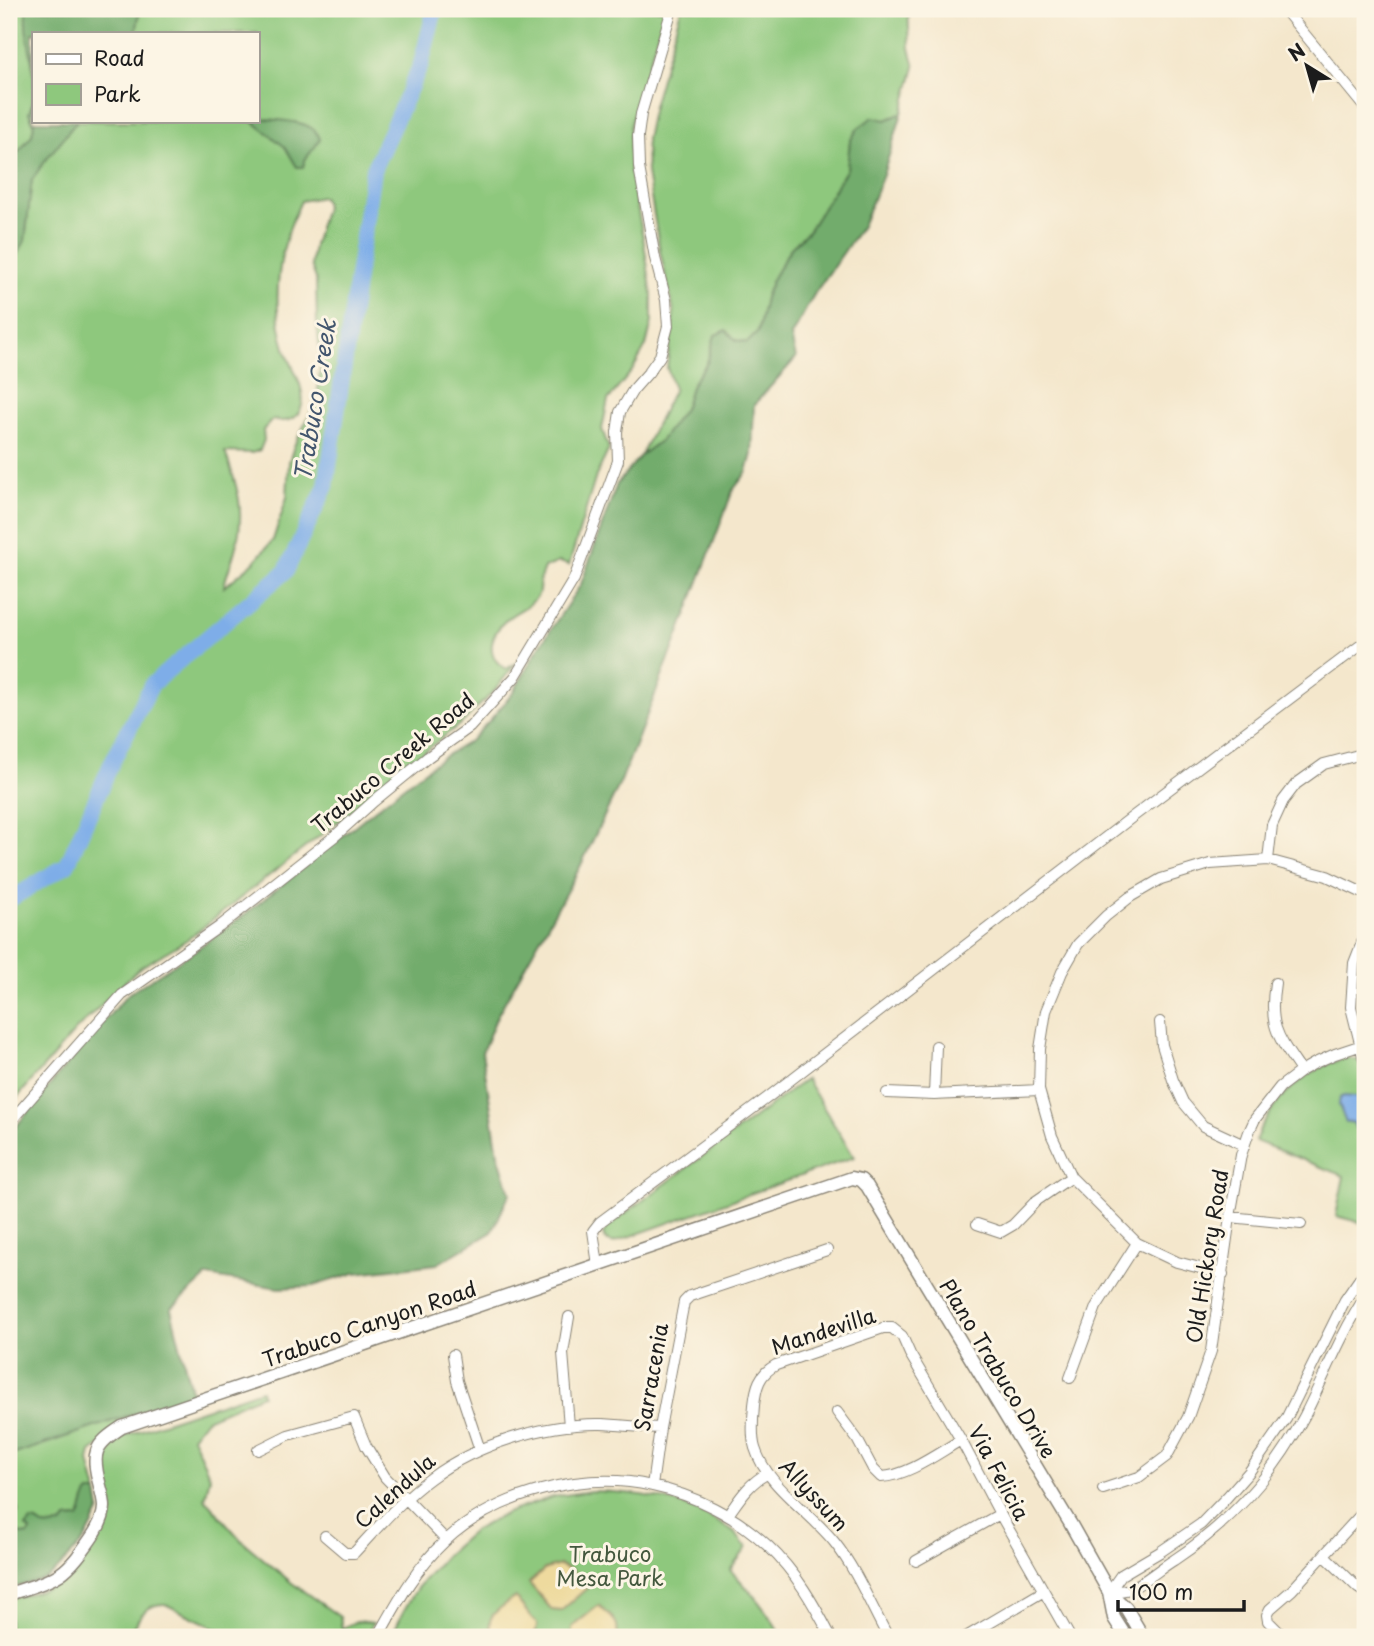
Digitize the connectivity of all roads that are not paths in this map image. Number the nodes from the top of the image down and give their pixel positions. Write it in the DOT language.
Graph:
graph roads {
  1 [pos="672,9"];
  2 [pos="1284,9"];
  3 [pos="1365,108"];
  4 [pos="1365,642"];
  5 [pos="1365,755"];
  6 [pos="1268,860"];
  7 [pos="1365,894"];
  8 [pos="1365,935"];
  9 [pos="1275,982"];
  10 [pos="1365,984"];
  11 [pos="1365,1015"];
  12 [pos="1160,1022"];
  13 [pos="1363,1044"];
  14 [pos="936,1046"];
  15 [pos="1365,1063"];
  16 [pos="1301,1071"];
  17 [pos="1039,1090"];
  18 [pos="887,1093"];
  19 [pos="934,1096"];
  20 [pos="9,1123"];
  21 [pos="1244,1145"];
  22 [pos="1070,1177"];
  23 [pos="846,1179"];
  24 [pos="1230,1217"];
  25 [pos="977,1224"];
  26 [pos="1301,1224"];
  27 [pos="1137,1243"];
  28 [pos="827,1250"];
  29 [pos="598,1265"];
  30 [pos="1365,1271"];
  31 [pos="1223,1274"];
  32 [pos="1365,1297"];
  33 [pos="569,1317"];
  34 [pos="892,1328"];
  35 [pos="453,1355"];
  36 [pos="767,1370"];
  37 [pos="1070,1377"];
  38 [pos="836,1412"];
  39 [pos="569,1426"];
  40 [pos="660,1429"];
  41 [pos="961,1440"];
  42 [pos="258,1450"];
  43 [pos="480,1450"];
  44 [pos="768,1473"];
  45 [pos="652,1486"];
  46 [pos="1103,1489"];
  47 [pos="407,1499"];
  48 [pos="1365,1510"];
  49 [pos="1000,1514"];
  50 [pos="728,1515"];
  51 [pos="325,1536"];
  52 [pos="446,1540"];
  53 [pos="1324,1555"];
  54 [pos="916,1561"];
  55 [pos="1044,1591"];
  56 [pos="1109,1591"];
  57 [pos="1365,1592"];
  58 [pos="9,1594"];
  59 [pos="378,1637"];
  60 [pos="831,1637"];
  61 [pos="888,1637"];
  62 [pos="966,1637"];
  63 [pos="1070,1637"];
  64 [pos="1126,1637"];
  65 [pos="1143,1637"];
  66 [pos="1284,1637"];
  1 -- 20 [label="street, Trabuco Creek Road"];
  2 -- 3 [label="street"];
  4 -- 29 [label="street"];
  5 -- 6 [label="street"];
  6 -- 7 [label="street"];
  6 -- 17 [label="street"];
  8 -- 13 [label="street"];
  9 -- 16 [label="street"];
  10 -- 11 [label="street"];
  12 -- 21 [label="street"];
  13 -- 15 [label="street"];
  13 -- 16 [label="street, Old Hickory Road"];
  14 -- 19 [label="street"];
  16 -- 21 [label="street, Old Hickory Road"];
  17 -- 19 [label="street"];
  17 -- 22 [label="street"];
  18 -- 19 [label="street"];
  21 -- 24 [label="street, Old Hickory Road"];
  22 -- 25 [label="street"];
  22 -- 27 [label="street"];
  23 -- 29 [label="main road, Trabuco Canyon Road"];
  23 -- 56 [label="main road, Plano Trabuco Drive"];
  24 -- 26 [label="street"];
  24 -- 31 [label="street, Old Hickory Road"];
  27 -- 31 [label="street"];
  27 -- 37 [label="street"];
  28 -- 40 [label="street, Sarracenia"];
  29 -- 58 [label="main road, Trabuco Canyon Road"];
  30 -- 56 [label="street"];
  31 -- 46 [label="street, Old Hickory Road"];
  32 -- 56 [label="street"];
  33 -- 39 [label="street"];
  34 -- 36 [label="street, Mandevilla"];
  34 -- 41 [label="street, Via Felicia"];
  35 -- 43 [label="street"];
  36 -- 44 [label="street, Allyssum"];
  38 -- 41 [label="street"];
  39 -- 40 [label="street, Calendula"];
  39 -- 43 [label="street, Calendula"];
  40 -- 45 [label="street, Sarracenia"];
  41 -- 49 [label="street, Via Felicia"];
  42 -- 47 [label="street"];
  43 -- 47 [label="street, Calendula"];
  44 -- 50 [label="street"];
  44 -- 61 [label="street, Allyssum"];
  45 -- 50 [label="street"];
  45 -- 52 [label="street"];
  47 -- 51 [label="street, Calendula"];
  47 -- 52 [label="street"];
  48 -- 53 [label="street"];
  49 -- 54 [label="street"];
  49 -- 55 [label="street, Via Felicia"];
  50 -- 60 [label="street"];
  52 -- 59 [label="street"];
  53 -- 57 [label="street"];
  53 -- 66 [label="street"];
  55 -- 62 [label="street"];
  55 -- 63 [label="street, Via Felicia"];
  56 -- 64 [label="main road, Plano Trabuco Drive"];
  56 -- 65 [label="main road, Plano Trabuco Drive"];
}
